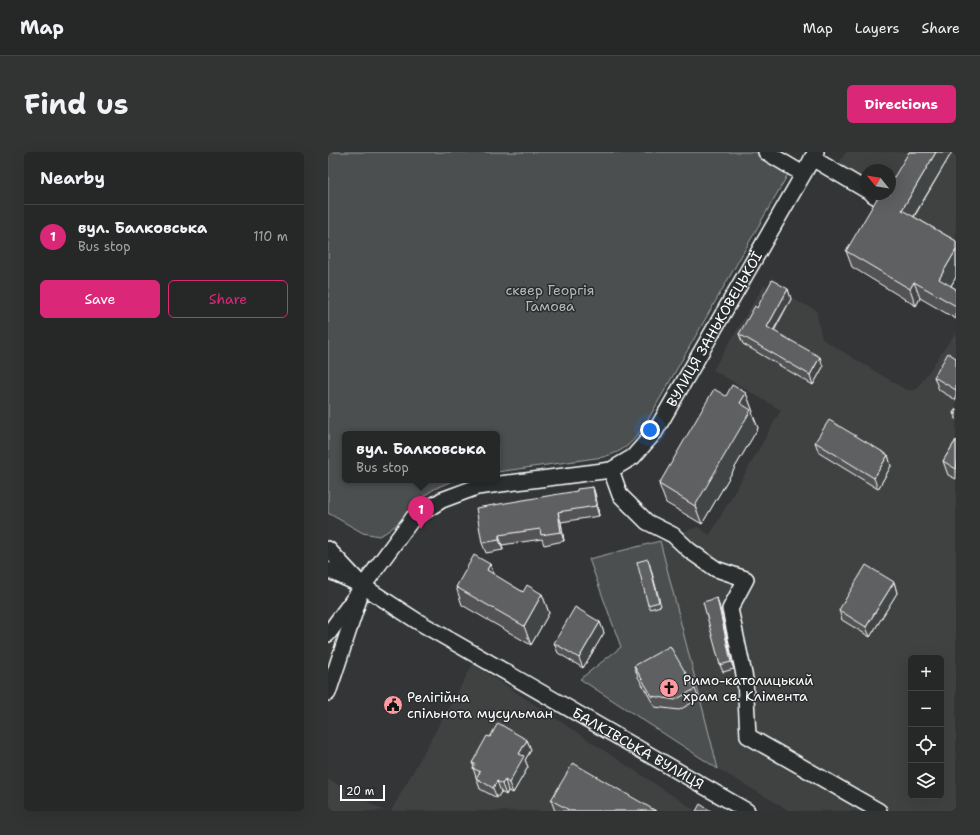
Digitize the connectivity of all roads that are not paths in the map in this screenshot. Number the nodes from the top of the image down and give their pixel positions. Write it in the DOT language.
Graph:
graph roads {
  1 [pos="766,152"];
  2 [pos="814,155"];
  3 [pos="803,174"];
  4 [pos="860,186"];
  5 [pos="611,470"];
  6 [pos="328,549"];
  7 [pos="328,570"];
  8 [pos="363,586"];
  9 [pos="328,634"];
  10 [pos="328,693"];
  11 [pos="748,811"];
  12 [pos="879,811"];
  1 -- 3 [label="street"];
  2 -- 3 [label="street, ВУЛИЦЯ ЗАНЬКОВЕЦЬКОЇ"];
  2 -- 4 [label="street"];
  3 -- 5 [label="street, ВУЛИЦЯ ЗАНЬКОВЕЦЬКОЇ"];
  5 -- 8 [label="street, ВУЛИЦЯ ЗАНЬКОВЕЦЬКОЇ"];
  5 -- 12 [label="street"];
  6 -- 8 [label="street, БАЛКІВСЬКА ВУЛИЦЯ"];
  7 -- 8 [label="street, БАЛКІВСЬКА ВУЛИЦЯ"];
  8 -- 9 [label="street, ВУЛИЦЯ ЗАНЬКОВЕЦЬКОЇ"];
  8 -- 10 [label="street"];
  8 -- 11 [label="street, БАЛКІВСЬКА ВУЛИЦЯ"];
}
